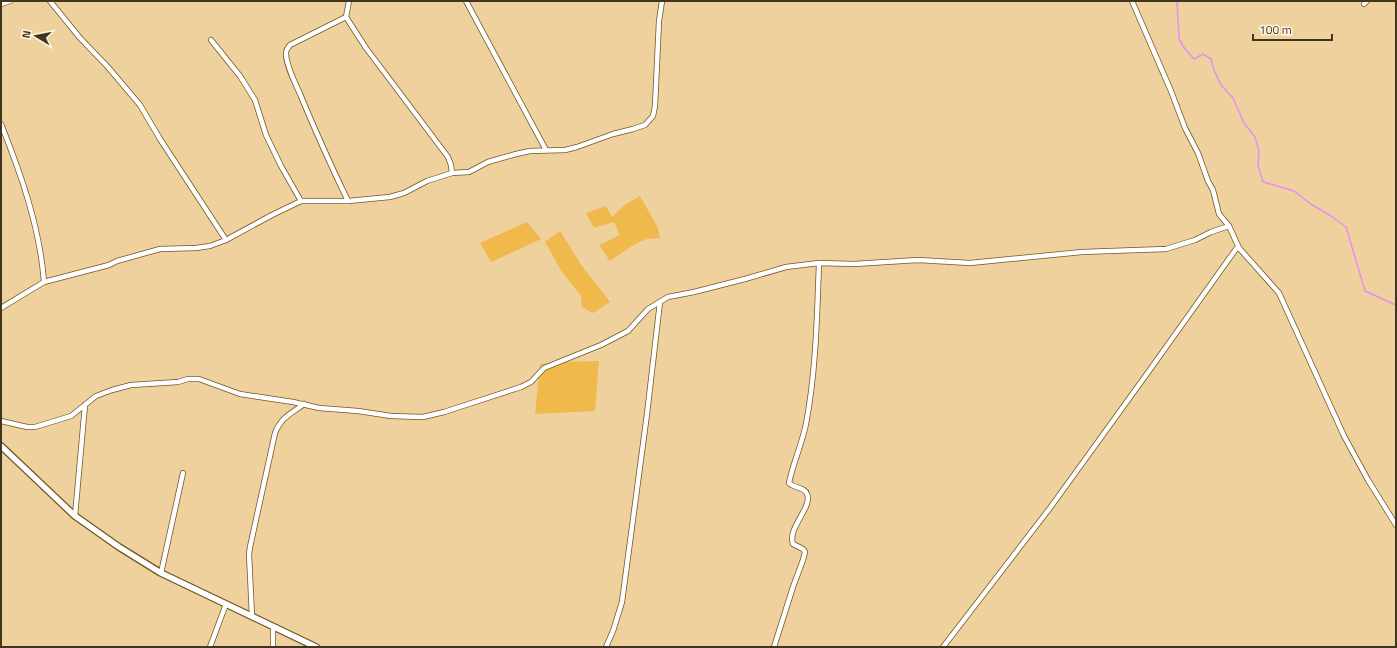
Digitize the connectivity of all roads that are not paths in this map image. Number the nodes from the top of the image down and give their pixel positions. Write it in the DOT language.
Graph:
graph roads {
  1 [pos="10,1"];
  2 [pos="50,1"];
  3 [pos="349,1"];
  4 [pos="466,1"];
  5 [pos="662,1"];
  6 [pos="1132,1"];
  7 [pos="1,4"];
  8 [pos="346,17"];
  9 [pos="211,40"];
  10 [pos="1,124"];
  11 [pos="546,150"];
  12 [pos="452,173"];
  13 [pos="301,201"];
  14 [pos="348,201"];
  15 [pos="1229,226"];
  16 [pos="226,240"];
  17 [pos="1239,248"];
  18 [pos="819,263"];
  19 [pos="44,282"];
  20 [pos="660,302"];
  21 [pos="1,308"];
  22 [pos="304,404"];
  23 [pos="85,405"];
  24 [pos="1,421"];
  25 [pos="1,446"];
  26 [pos="183,473"];
  27 [pos="75,516"];
  28 [pos="1396,525"];
  29 [pos="162,573"];
  30 [pos="226,604"];
  31 [pos="252,616"];
  32 [pos="273,627"];
  33 [pos="210,647"];
  34 [pos="273,647"];
  35 [pos="316,647"];
  36 [pos="606,647"];
  37 [pos="774,647"];
  38 [pos="943,647"];
  1 -- 7 [label="street"];
  2 -- 16 [label="street"];
  3 -- 8 [label="street"];
  4 -- 11 [label="street"];
  5 -- 11 [label="street"];
  6 -- 15 [label="street"];
  8 -- 12 [label="street"];
  8 -- 14 [label="street"];
  9 -- 13 [label="street"];
  10 -- 19 [label="street"];
  11 -- 12 [label="street"];
  12 -- 14 [label="street"];
  13 -- 14 [label="street"];
  13 -- 16 [label="street"];
  15 -- 17 [label="street"];
  15 -- 18 [label="street"];
  16 -- 19 [label="street"];
  17 -- 28 [label="street"];
  17 -- 38 [label="street"];
  18 -- 20 [label="street"];
  18 -- 37 [label="street"];
  19 -- 21 [label="street"];
  20 -- 22 [label="street"];
  20 -- 36 [label="street"];
  22 -- 23 [label="street"];
  22 -- 31 [label="street"];
  23 -- 24 [label="street"];
  23 -- 27 [label="street"];
  25 -- 27 [label="street"];
  26 -- 29 [label="street"];
  27 -- 29 [label="street"];
  29 -- 30 [label="street"];
  30 -- 31 [label="street"];
  30 -- 33 [label="street"];
  31 -- 32 [label="street"];
  32 -- 34 [label="street"];
  32 -- 35 [label="street"];
}
